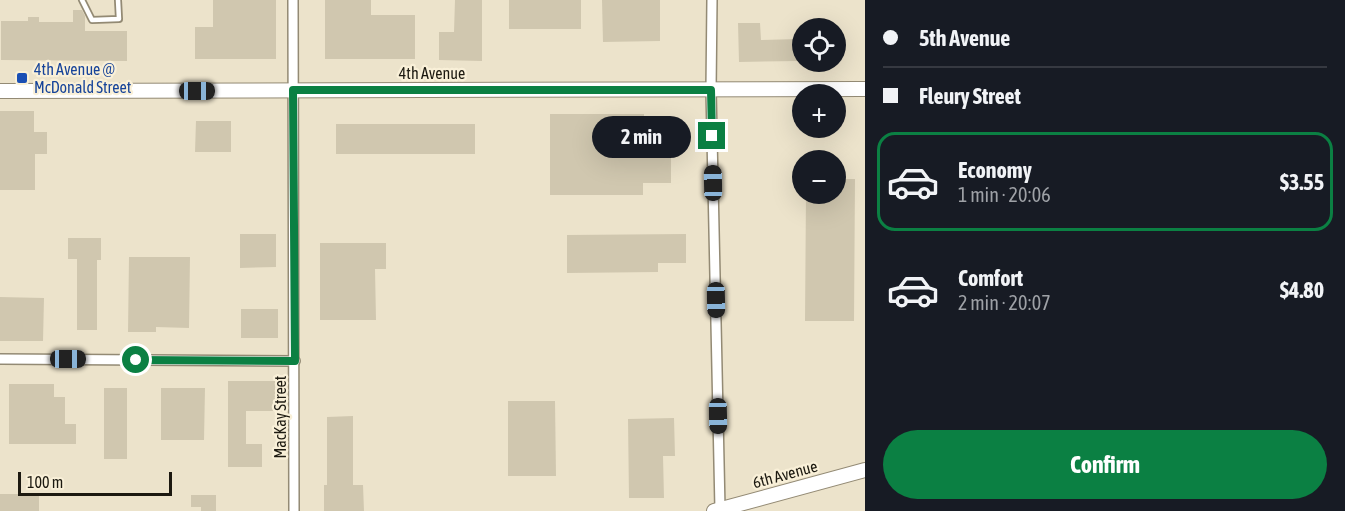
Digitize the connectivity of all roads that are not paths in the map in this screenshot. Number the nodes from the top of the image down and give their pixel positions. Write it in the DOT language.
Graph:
graph roads {
  1 [pos="82,0"];
  2 [pos="118,0"];
  3 [pos="293,0"];
  4 [pos="712,0"];
  5 [pos="865,89"];
  6 [pos="293,90"];
  7 [pos="711,90"];
  8 [pos="0,91"];
  9 [pos="0,359"];
  10 [pos="295,361"];
  11 [pos="865,470"];
  12 [pos="717,510"];
  13 [pos="294,511"];
  1 -- 2 [label="lane"];
  3 -- 6 [label="street, MacKay Street"];
  4 -- 7 [label="street"];
  5 -- 7 [label="street, 4th Avenue"];
  6 -- 7 [label="street, 4th Avenue"];
  6 -- 8 [label="street, 4th Avenue"];
  6 -- 10 [label="street, MacKay Street"];
  7 -- 12 [label="street"];
  9 -- 10 [label="street"];
  10 -- 13 [label="street, MacKay Street"];
  11 -- 12 [label="street, 6th Avenue"];
}
